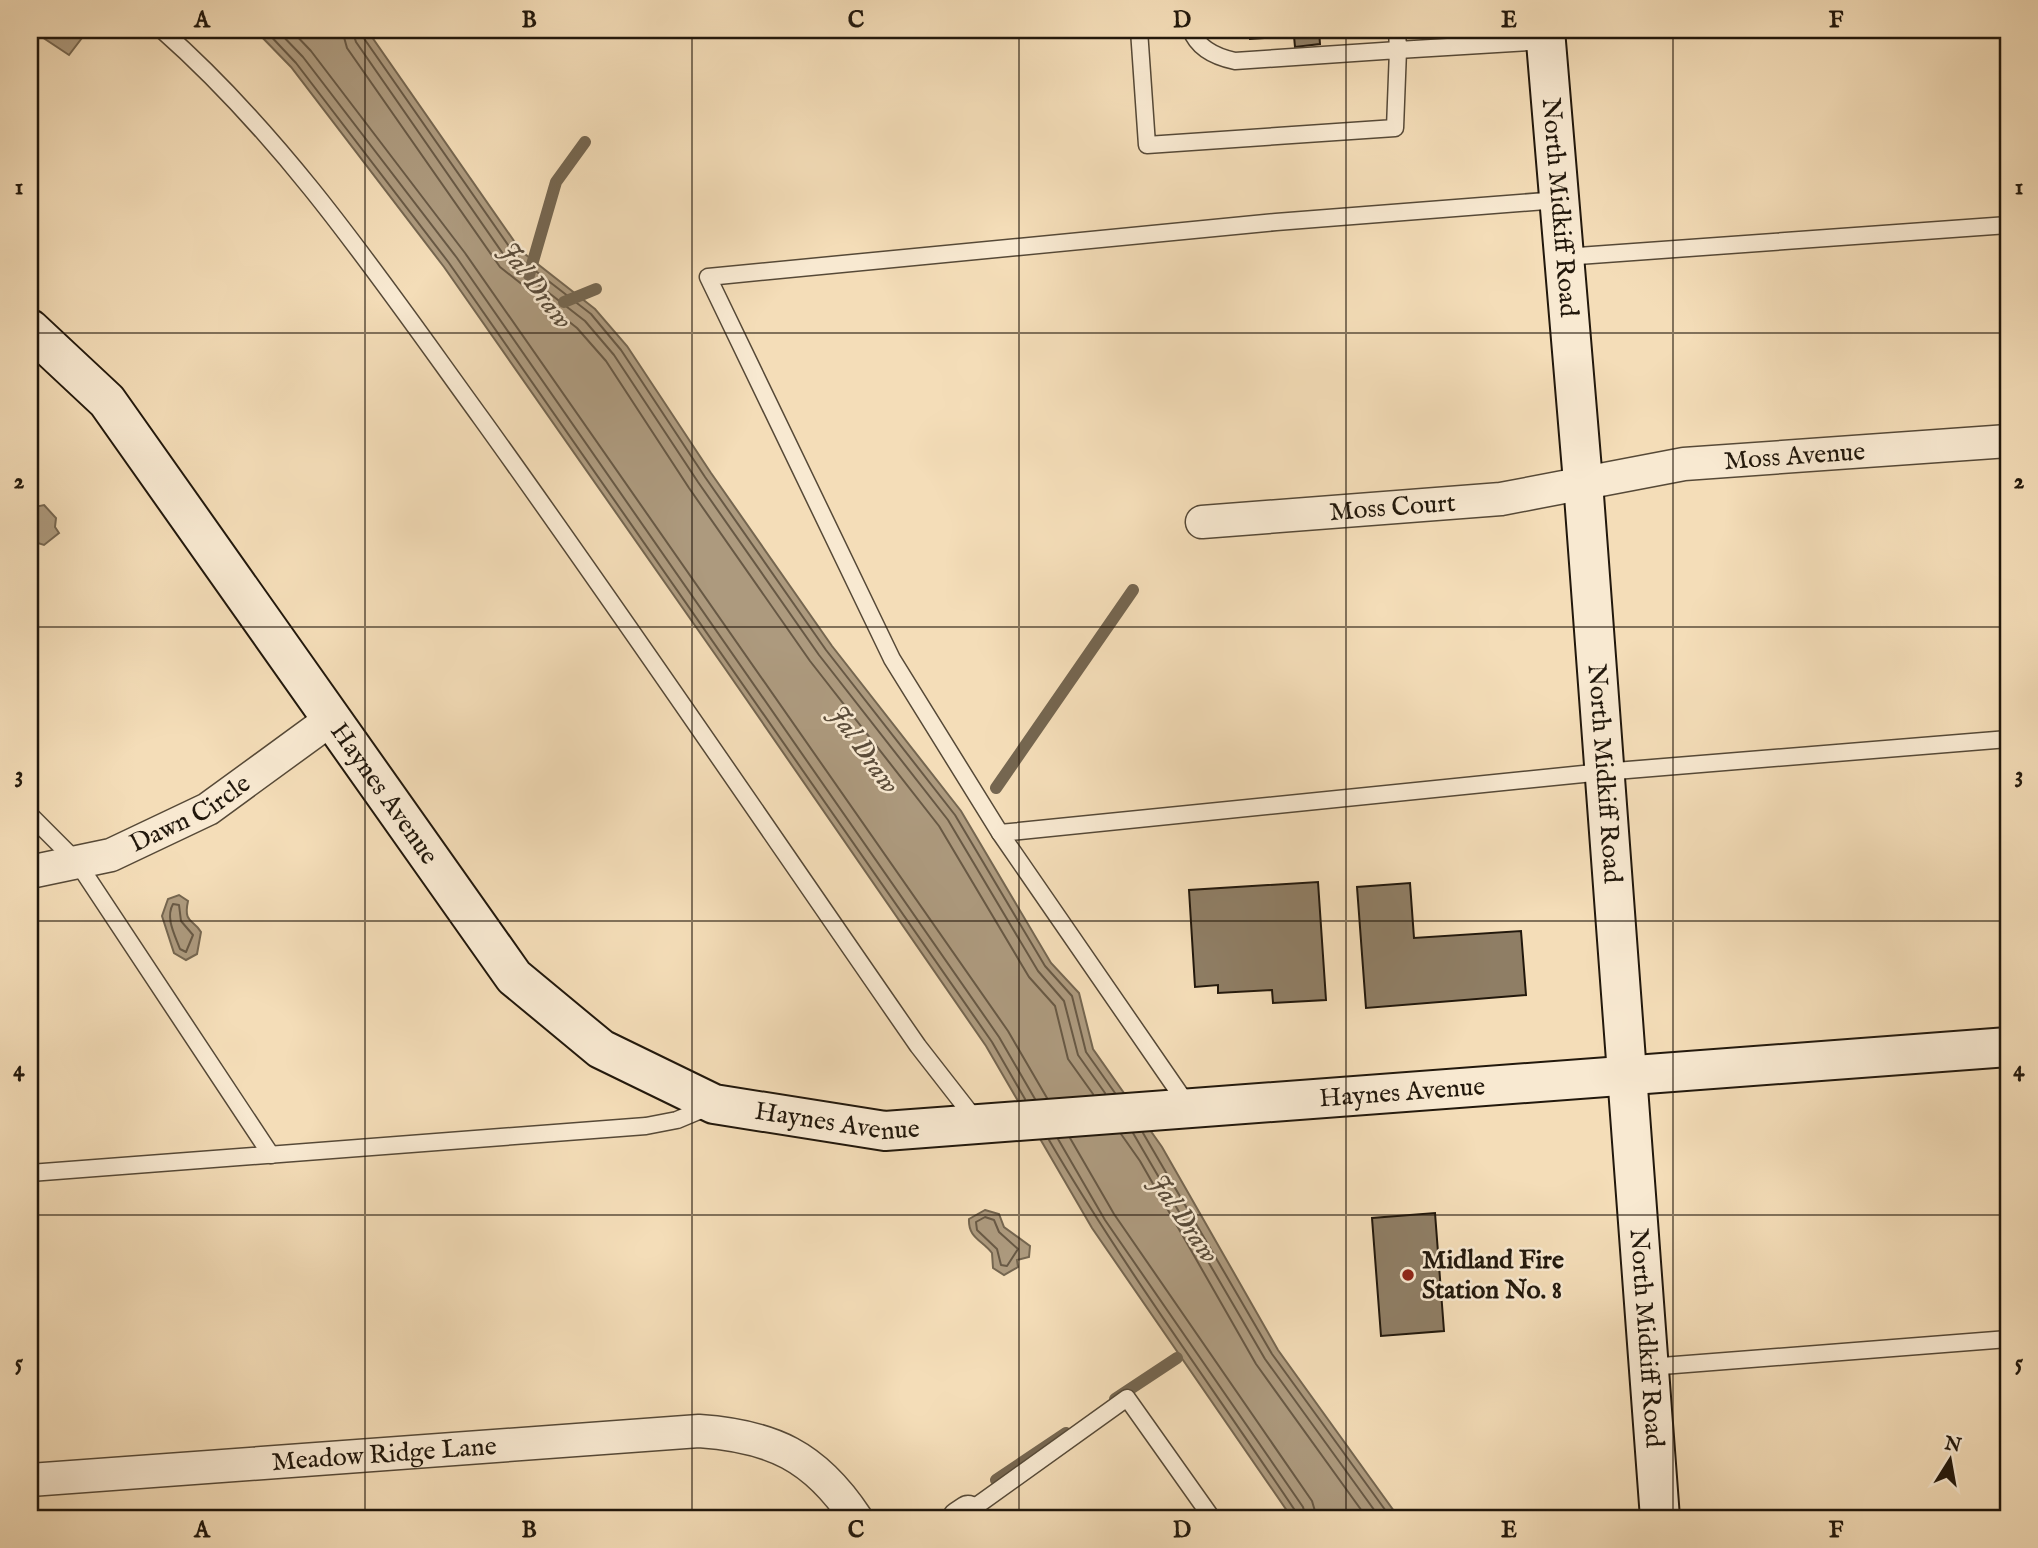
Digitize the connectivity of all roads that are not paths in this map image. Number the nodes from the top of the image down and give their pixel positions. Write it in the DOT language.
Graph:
graph roads {
  1 [pos="162,30"];
  2 [pos="1139,30"];
  3 [pos="1191,30"];
  4 [pos="1397,30"];
  5 [pos="1545,35"];
  6 [pos="1398,50"];
  7 [pos="1558,200"];
  8 [pos="2008,225"];
  9 [pos="1564,257"];
  10 [pos="30,329"];
  11 [pos="2008,440"];
  12 [pos="1583,482"];
  13 [pos="1202,522"];
  14 [pos="330,720"];
  15 [pos="2008,739"];
  16 [pos="1603,772"];
  17 [pos="30,815"];
  18 [pos="1000,833"];
  19 [pos="77,862"];
  20 [pos="30,872"];
  21 [pos="2008,1047"];
  22 [pos="1626,1077"];
  23 [pos="714,1104"];
  24 [pos="1177,1110"];
  25 [pos="990,1124"];
  26 [pos="271,1155"];
  27 [pos="30,1173"];
  28 [pos="2008,1339"];
  29 [pos="1649,1367"];
  30 [pos="30,1480"];
  31 [pos="963,1515"];
  32 [pos="856,1518"];
  33 [pos="1212,1518"];
  34 [pos="1660,1518"];
  1 -- 25 [label="lane"];
  2 -- 6 [label="lane"];
  3 -- 6 [label="lane"];
  4 -- 6 [label="lane"];
  5 -- 6 [label="lane"];
  5 -- 7 [label="street, North Midkiff Road"];
  7 -- 9 [label="street, North Midkiff Road"];
  7 -- 18 [label="lane"];
  8 -- 9 [label="lane"];
  9 -- 12 [label="street, North Midkiff Road"];
  10 -- 14 [label="street, Haynes Avenue"];
  11 -- 12 [label="street, Moss Avenue"];
  12 -- 13 [label="street, Moss Court"];
  12 -- 16 [label="street, North Midkiff Road"];
  14 -- 19 [label="street, Dawn Circle"];
  14 -- 23 [label="street, Haynes Avenue"];
  15 -- 16 [label="lane"];
  16 -- 18 [label="lane"];
  16 -- 22 [label="street, North Midkiff Road"];
  17 -- 19 [label="lane"];
  18 -- 24 [label="lane"];
  19 -- 20 [label="street, Dawn Circle"];
  19 -- 26 [label="lane"];
  21 -- 22 [label="street, Haynes Avenue"];
  22 -- 24 [label="street, Haynes Avenue"];
  22 -- 29 [label="street, North Midkiff Road"];
  23 -- 25 [label="street, Haynes Avenue"];
  23 -- 26 [label="lane"];
  24 -- 25 [label="street, Haynes Avenue"];
  26 -- 27 [label="lane"];
  28 -- 29 [label="lane"];
  29 -- 34 [label="street, North Midkiff Road"];
  30 -- 32 [label="street, Meadow Ridge Lane"];
  31 -- 33 [label="lane"];
}
